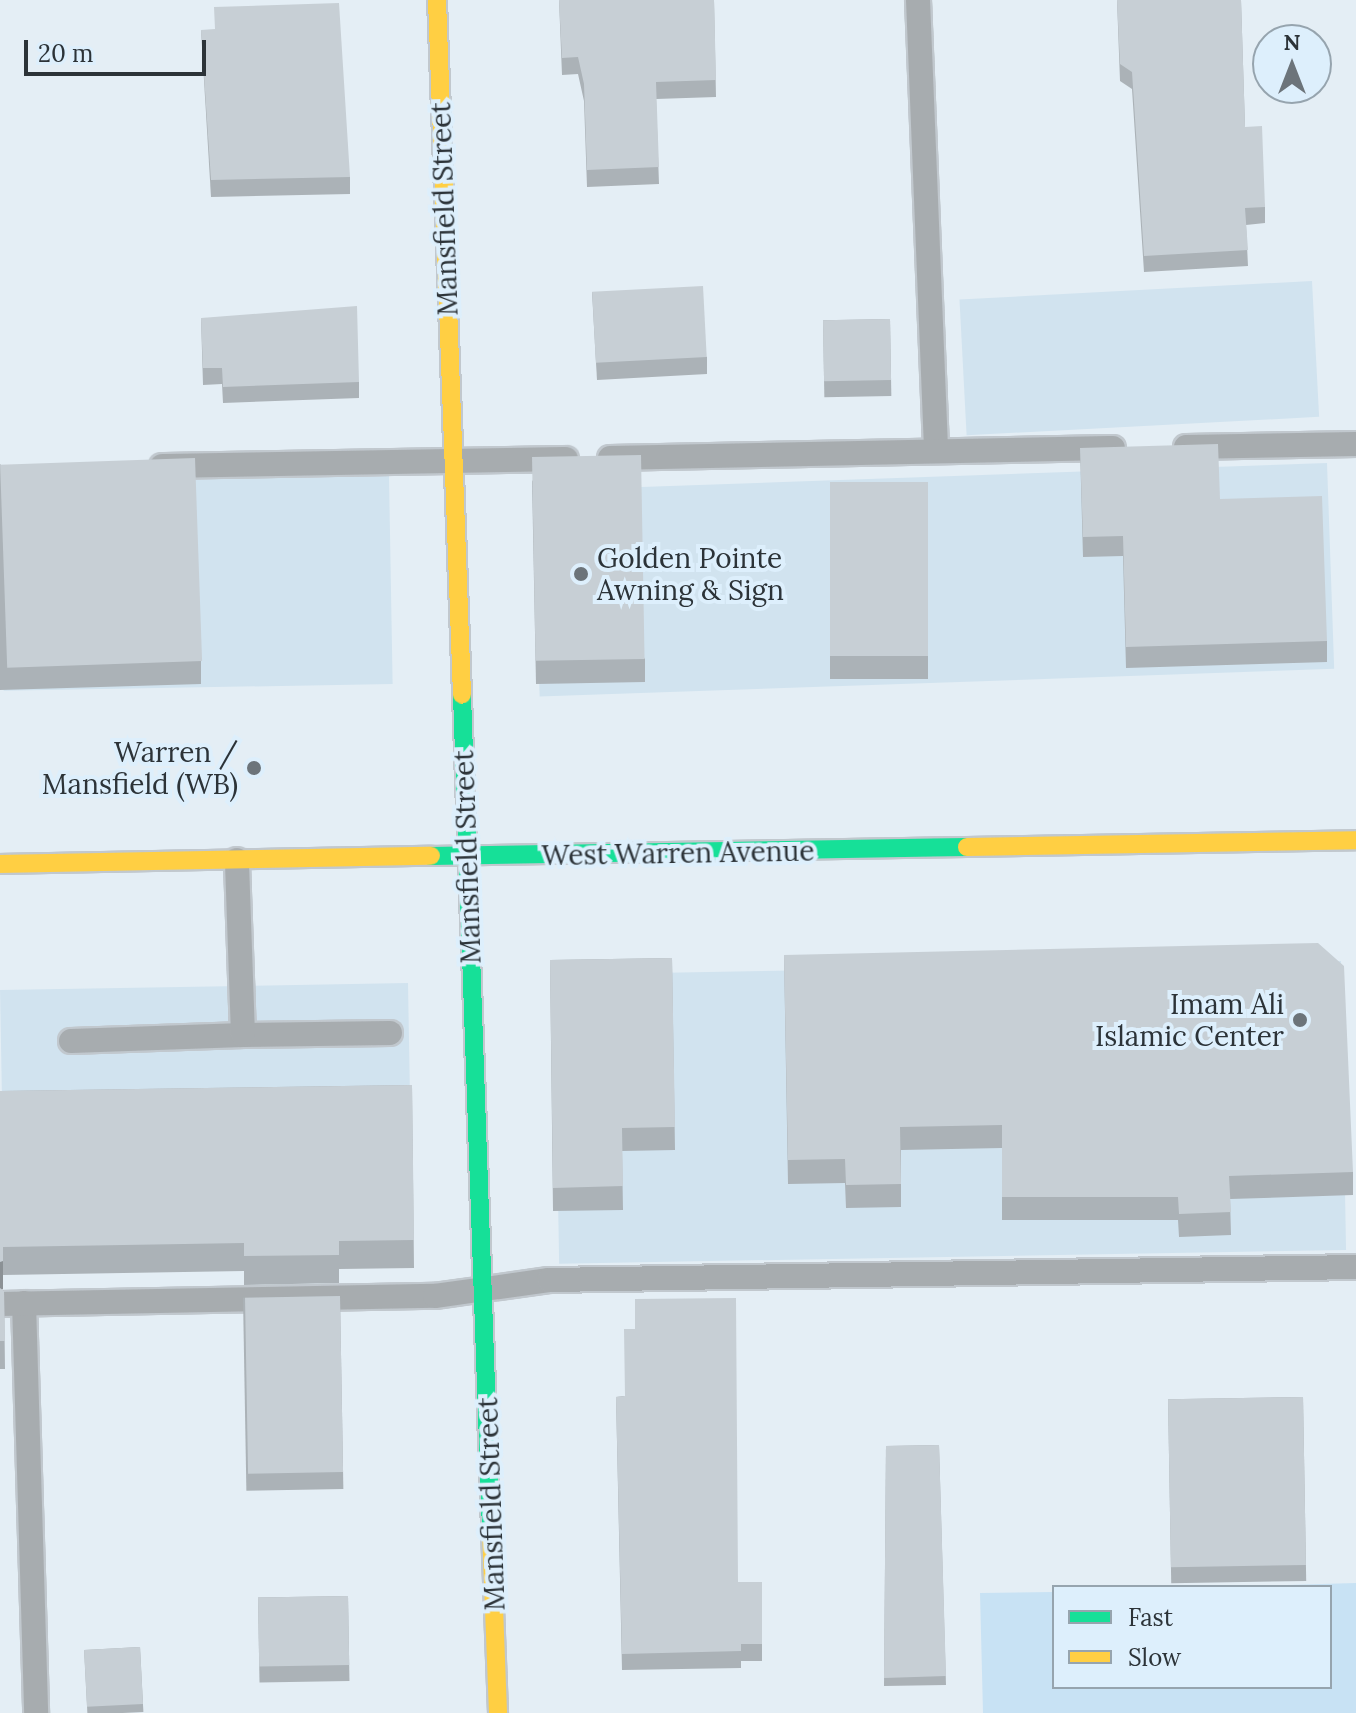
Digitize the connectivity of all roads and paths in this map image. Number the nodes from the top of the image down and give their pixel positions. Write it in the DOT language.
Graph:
graph roads {
  1 [pos="437,0"];
  2 [pos="918,0"];
  3 [pos="1356,444"];
  4 [pos="936,451"];
  5 [pos="453,461"];
  6 [pos="140,466"];
  7 [pos="1356,840"];
  8 [pos="467,856"];
  9 [pos="237,860"];
  10 [pos="0,864"];
  11 [pos="390,1033"];
  12 [pos="243,1035"];
  13 [pos="71,1041"];
  14 [pos="1356,1267"];
  15 [pos="484,1290"];
  16 [pos="12,1304"];
  17 [pos="36,1713"];
  18 [pos="498,1713"];
  1 -- 5 [label="street, Mansfield Street"];
  2 -- 4 [label="lane"];
  3 -- 4 [label="lane"];
  4 -- 5 [label="lane"];
  5 -- 6 [label="lane"];
  5 -- 8 [label="street, Mansfield Street"];
  7 -- 8 [label="street, West Warren Avenue"];
  8 -- 9 [label="street, West Warren Avenue"];
  8 -- 15 [label="street, Mansfield Street"];
  9 -- 10 [label="street, West Warren Avenue"];
  9 -- 12 [label="lane"];
  11 -- 12 [label="lane"];
  12 -- 13 [label="lane"];
  14 -- 15 [label="lane"];
  15 -- 16 [label="lane"];
  15 -- 18 [label="street, Mansfield Street"];
  16 -- 17 [label="lane"];
}
